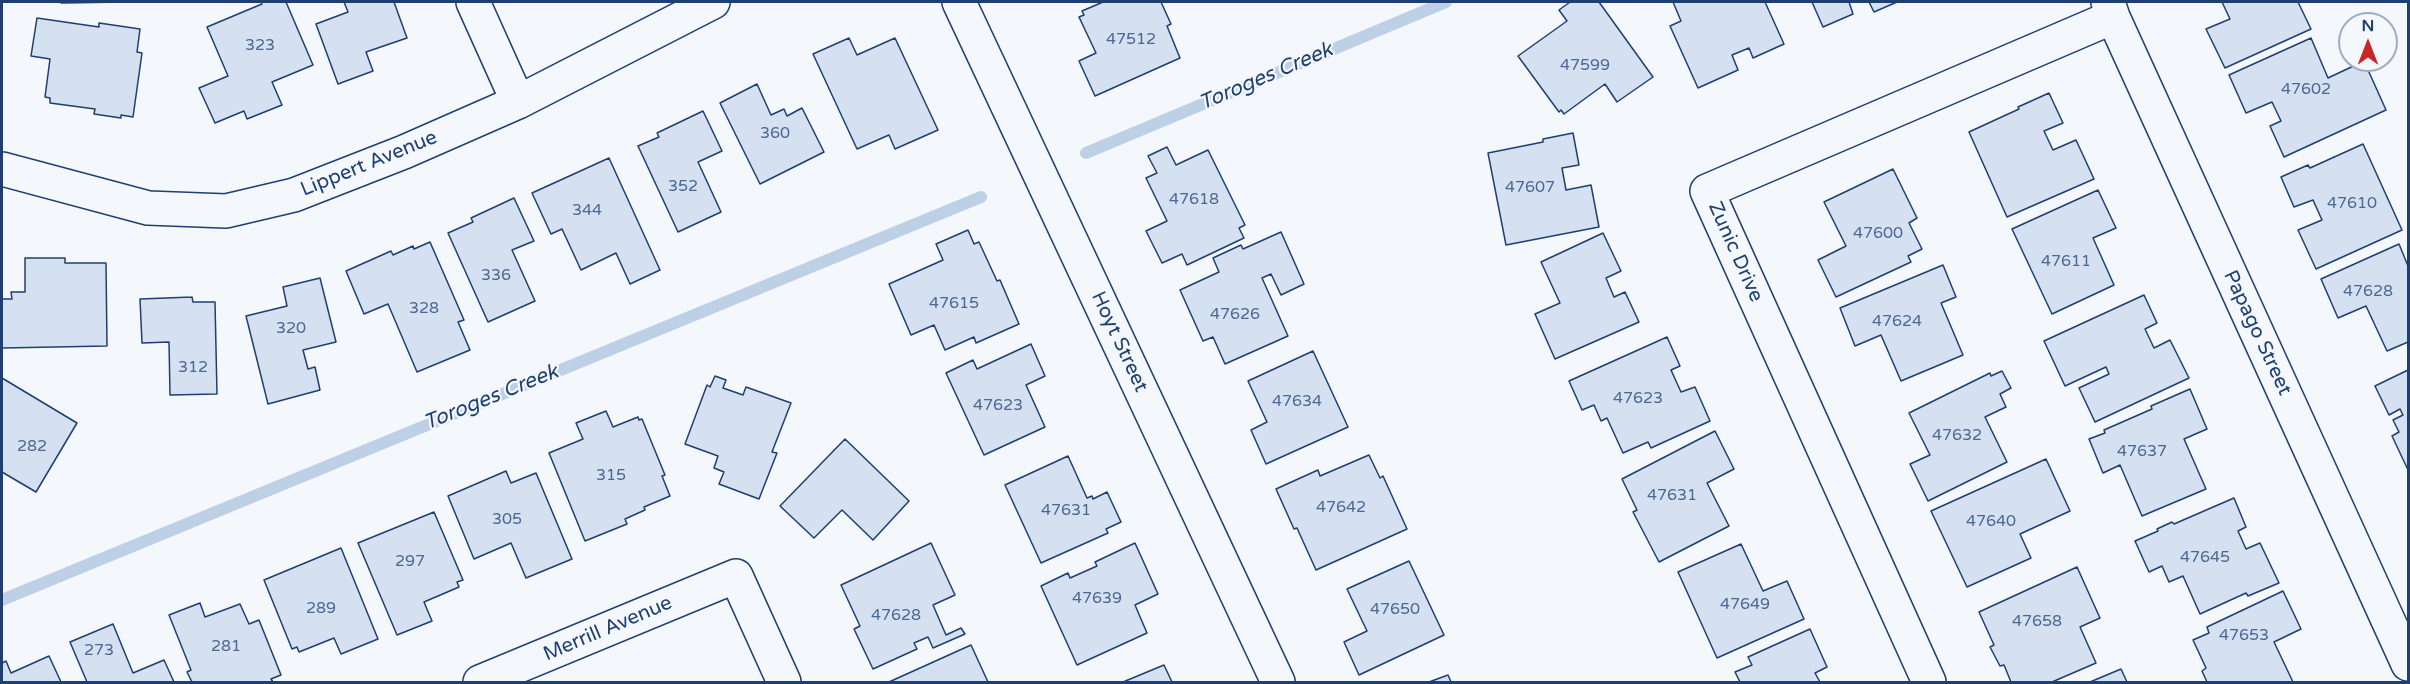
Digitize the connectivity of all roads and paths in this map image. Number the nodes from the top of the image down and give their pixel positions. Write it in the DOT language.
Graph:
graph roads {
  1 [pos="473,2"];
  2 [pos="713,2"];
  3 [pos="959,2"];
  4 [pos="2111,9"];
  5 [pos="518,102"];
  6 [pos="2,169"];
  7 [pos="2409,664"];
  8 [pos="480,682"];
  9 [pos="784,682"];
  10 [pos="1278,682"];
  11 [pos="1929,682"];
  1 -- 5 [label="street"];
  2 -- 5 [label="street, Lippert Avenue"];
  3 -- 10 [label="street, Hoyt Street"];
  4 -- 7 [label="street, Papago Street"];
  4 -- 11 [label="street, Zunic Drive"];
  5 -- 6 [label="street, Lippert Avenue"];
  8 -- 9 [label="street, Merrill Avenue"];
}
